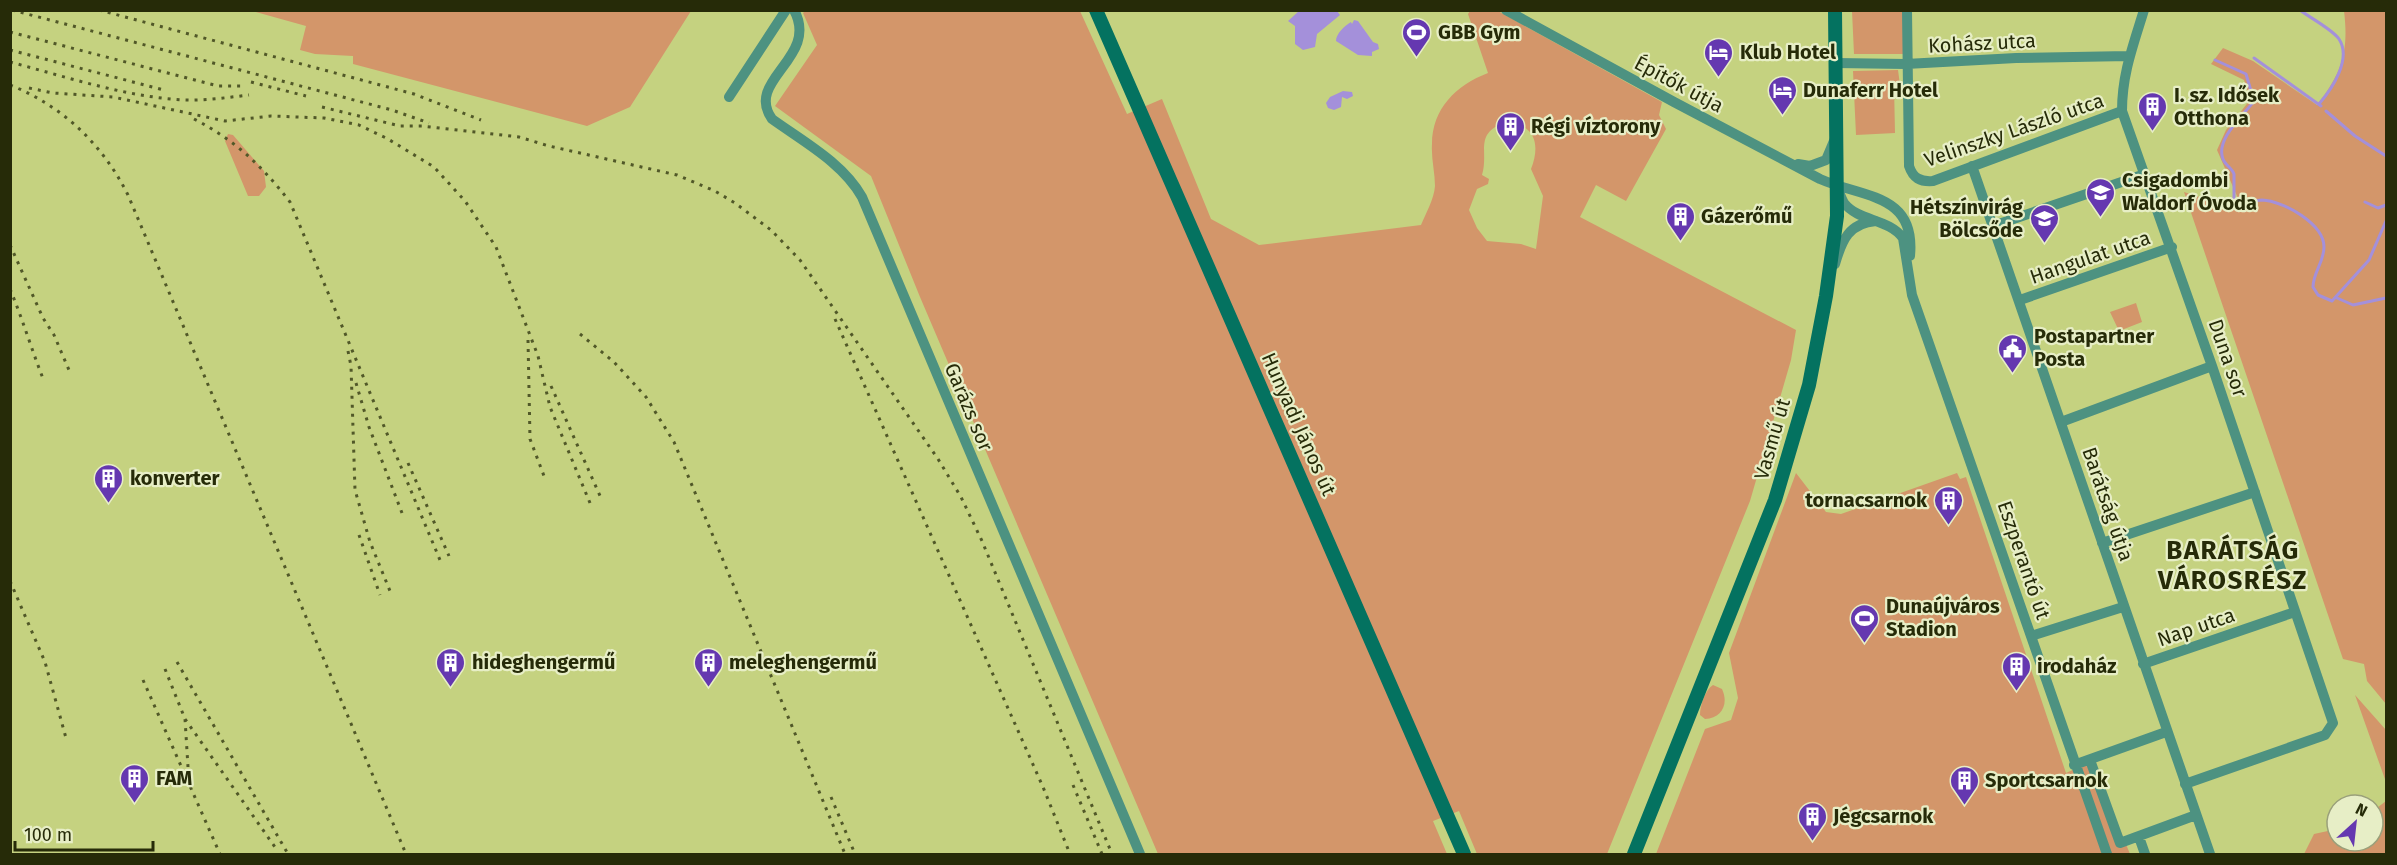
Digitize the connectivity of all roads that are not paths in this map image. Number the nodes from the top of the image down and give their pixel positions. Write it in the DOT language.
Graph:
graph roads {
  1 [pos="786,10"];
  2 [pos="794,10"];
  3 [pos="1096,10"];
  4 [pos="1506,10"];
  5 [pos="1835,10"];
  6 [pos="1907,10"];
  7 [pos="2144,10"];
  8 [pos="2129,56"];
  9 [pos="1836,63"];
  10 [pos="1906,64"];
  11 [pos="729,97"];
  12 [pos="2122,111"];
  13 [pos="1836,132"];
  14 [pos="1788,162"];
  15 [pos="1972,166"];
  16 [pos="2145,174"];
  17 [pos="1837,186"];
  18 [pos="1876,221"];
  19 [pos="1993,226"];
  20 [pos="2172,247"];
  21 [pos="1908,277"];
  22 [pos="1826,296"];
  23 [pos="2020,300"];
  24 [pos="2212,366"];
  25 [pos="2061,422"];
  26 [pos="2255,492"];
  27 [pos="2102,543"];
  28 [pos="2123,607"];
  29 [pos="2295,612"];
  30 [pos="2031,636"];
  31 [pos="2143,664"];
  32 [pos="2166,732"];
  33 [pos="2090,760"];
  34 [pos="2074,765"];
  35 [pos="2185,784"];
  36 [pos="2196,815"];
  37 [pos="2139,837"];
  38 [pos="1140,855"];
  39 [pos="1464,855"];
  40 [pos="1634,855"];
  41 [pos="2107,855"];
  42 [pos="2145,855"];
  43 [pos="2210,855"];
  1 -- 11 [label="street"];
  2 -- 38 [label="street, Garázs sor"];
  3 -- 39 [label="street, Hunyadi János út"];
  4 -- 14 [label="street, Építők útja"];
  5 -- 9 [label="street, Vasmű út"];
  6 -- 10 [label="street"];
  7 -- 8 [label="street, Duna sor"];
  8 -- 10 [label="street, Kohász utca"];
  8 -- 12 [label="street, Duna sor"];
  9 -- 10 [label="street, Kohász utca"];
  9 -- 13 [label="street, Vasmű út"];
  10 -- 15 [label="street, Velinszky László utca"];
  12 -- 15 [label="street, Velinszky László utca"];
  12 -- 16 [label="street, Duna sor"];
  13 -- 14 [label="street"];
  13 -- 17 [label="street, Vasmű út"];
  14 -- 17 [label="street, Építők útja"];
  15 -- 19 [label="street, Barátság útja"];
  16 -- 19 [label="street"];
  16 -- 20 [label="street, Duna sor"];
  17 -- 18 [label="street, Eszperantó út"];
  17 -- 21 [label="street, Eszperantó út"];
  17 -- 22 [label="street, Vasmű út"];
  18 -- 21 [label="street, Eszperantó út"];
  18 -- 22 [label="street"];
  19 -- 23 [label="street, Barátság útja"];
  20 -- 23 [label="street, Hangulat utca"];
  20 -- 24 [label="street, Duna sor"];
  21 -- 30 [label="street, Eszperantó út"];
  22 -- 40 [label="street, Vasmű út"];
  23 -- 25 [label="street, Barátság útja"];
  24 -- 25 [label="street"];
  24 -- 26 [label="street, Duna sor"];
  25 -- 27 [label="street, Barátság útja"];
  26 -- 27 [label="street"];
  26 -- 29 [label="street, Duna sor"];
  27 -- 28 [label="street, Barátság útja"];
  28 -- 30 [label="street"];
  28 -- 31 [label="street, Barátság útja"];
  29 -- 31 [label="street, Nap utca"];
  29 -- 35 [label="street, Duna sor"];
  30 -- 34 [label="street, Eszperantó út"];
  31 -- 32 [label="street, Barátság útja"];
  32 -- 33 [label="street"];
  32 -- 35 [label="street, Barátság útja"];
  33 -- 34 [label="street"];
  33 -- 37 [label="street"];
  34 -- 41 [label="street, Eszperantó út"];
  35 -- 36 [label="street, Barátság útja"];
  36 -- 37 [label="street"];
  36 -- 43 [label="street, Barátság útja"];
  37 -- 42 [label="street"];
}
